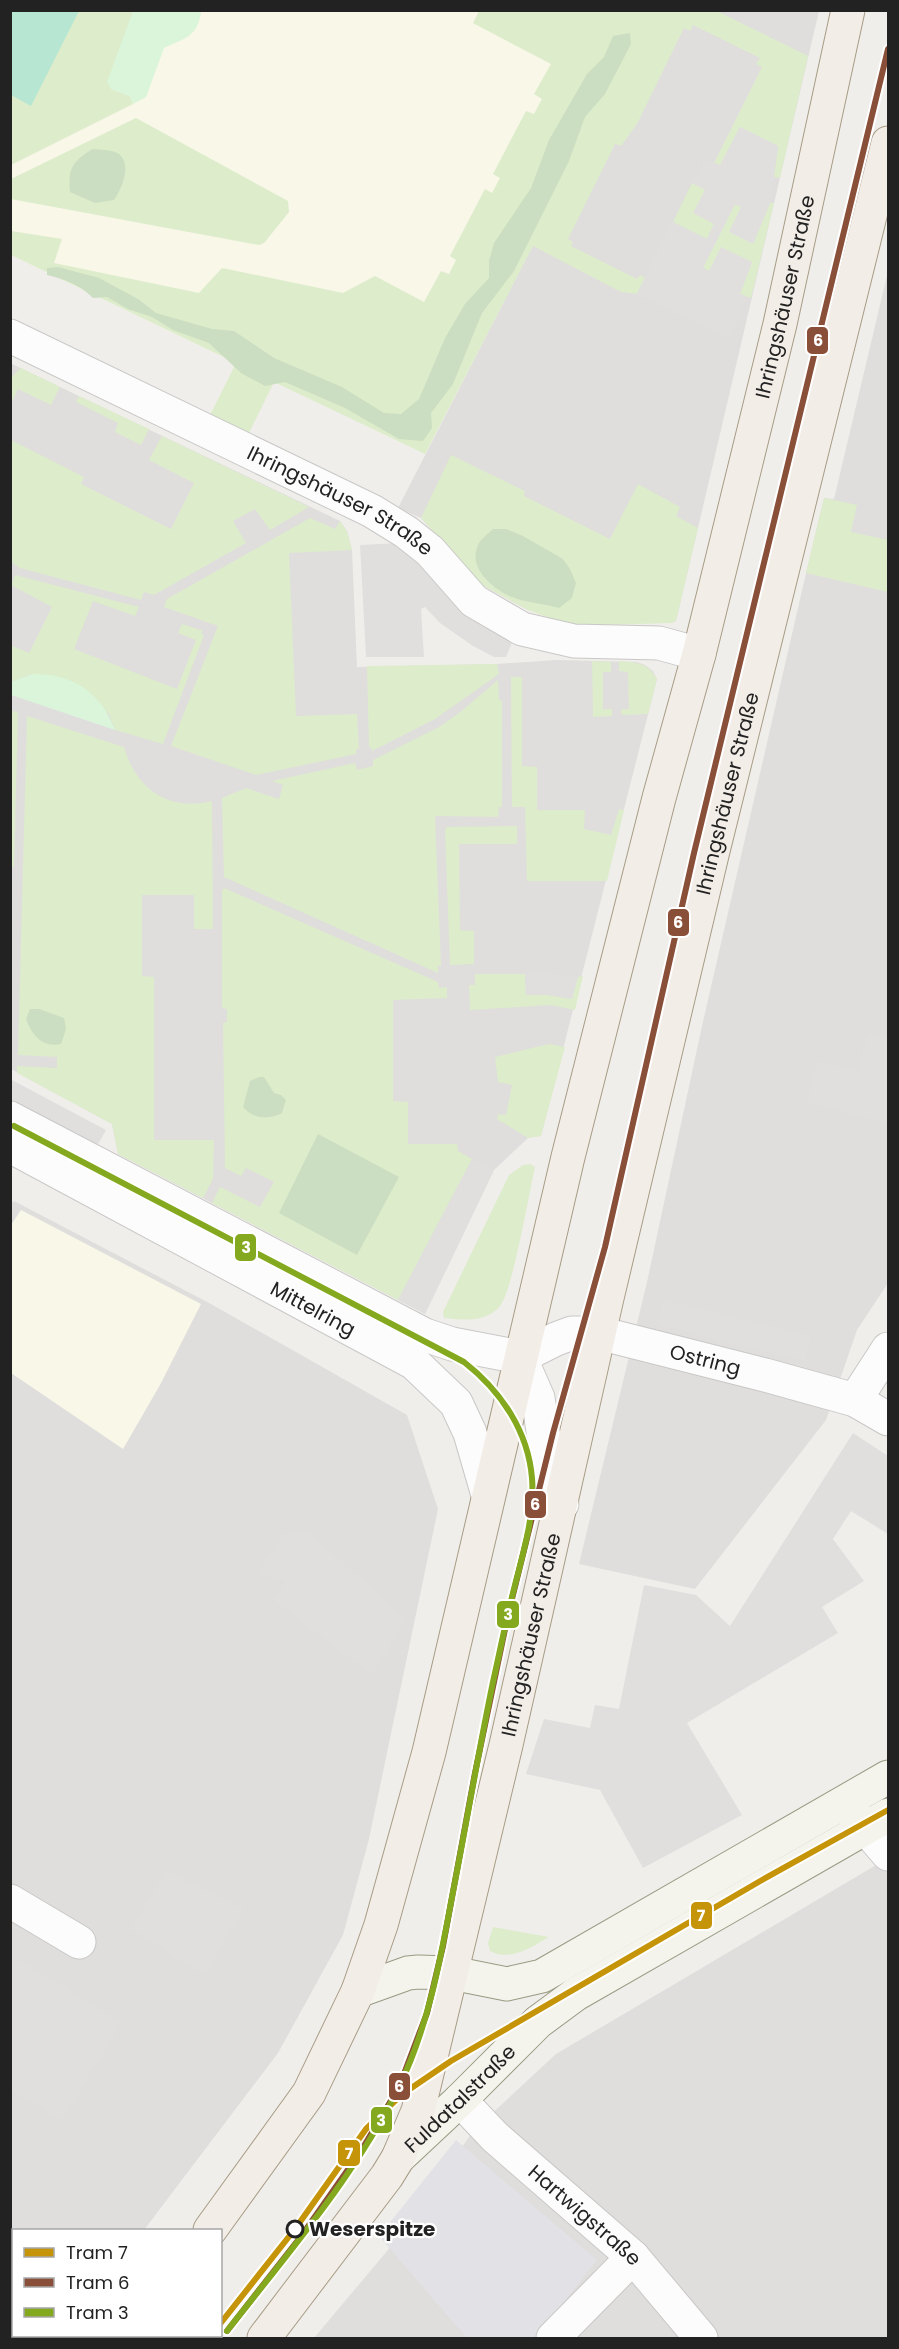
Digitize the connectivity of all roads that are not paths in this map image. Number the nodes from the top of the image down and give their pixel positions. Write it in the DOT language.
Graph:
graph roads {
  1 [pos="848,10"];
  2 [pos="888,143"];
  3 [pos="10,336"];
  4 [pos="699,654"];
  5 [pos="10,1118"];
  6 [pos="11,1146"];
  7 [pos="599,1334"];
  8 [pos="888,1349"];
  9 [pos="520,1357"];
  10 [pos="855,1401"];
  11 [pos="888,1419"];
  12 [pos="488,1495"];
  13 [pos="562,1504"];
  14 [pos="888,1777"];
  15 [pos="844,1802"];
  16 [pos="877,1822"];
  17 [pos="888,1854"];
  18 [pos="10,1900"];
  19 [pos="79,1942"];
  20 [pos="452,1973"];
  21 [pos="358,1991"];
  22 [pos="460,2100"];
  23 [pos="398,2158"];
  24 [pos="211,2229"];
  25 [pos="633,2257"];
  26 [pos="264,2338"];
  27 [pos="553,2338"];
  28 [pos="701,2338"];
  1 -- 4 [label="main road, Ihringshäuser Straße"];
  2 -- 7 [label="main road, Ihringshäuser Straße"];
  3 -- 4 [label="street, Ihringshäuser Straße"];
  4 -- 9 [label="main road, Ihringshäuser Straße"];
  5 -- 9 [label="street, Mittelring"];
  6 -- 12 [label="street, Mittelring"];
  7 -- 9 [label="street, Ostring"];
  7 -- 10 [label="street, Ostring"];
  7 -- 13 [label="main road, Ihringshäuser Straße"];
  8 -- 10 [label="street"];
  9 -- 12 [label="main road, Ihringshäuser Straße"];
  9 -- 13 [label="street"];
  10 -- 11 [label="street, Ostring"];
  12 -- 21 [label="main road, Ihringshäuser Straße"];
  13 -- 20 [label="main road, Ihringshäuser Straße"];
  14 -- 15 [label="main road"];
  15 -- 16 [label="street"];
  15 -- 20 [label="main road"];
  16 -- 17 [label="street"];
  16 -- 22 [label="main road, Fuldatalstraße"];
  18 -- 19 [label="street"];
  20 -- 21 [label="main road"];
  20 -- 23 [label="main road, Ihringshäuser Straße"];
  21 -- 24 [label="main road, Ihringshäuser Straße"];
  22 -- 23 [label="main road, Fuldatalstraße"];
  22 -- 25 [label="street, Hartwigstraße"];
  23 -- 26 [label="main road, Ihringshäuser Straße"];
  25 -- 27 [label="street"];
  25 -- 28 [label="street, Hartwigstraße"];
}
